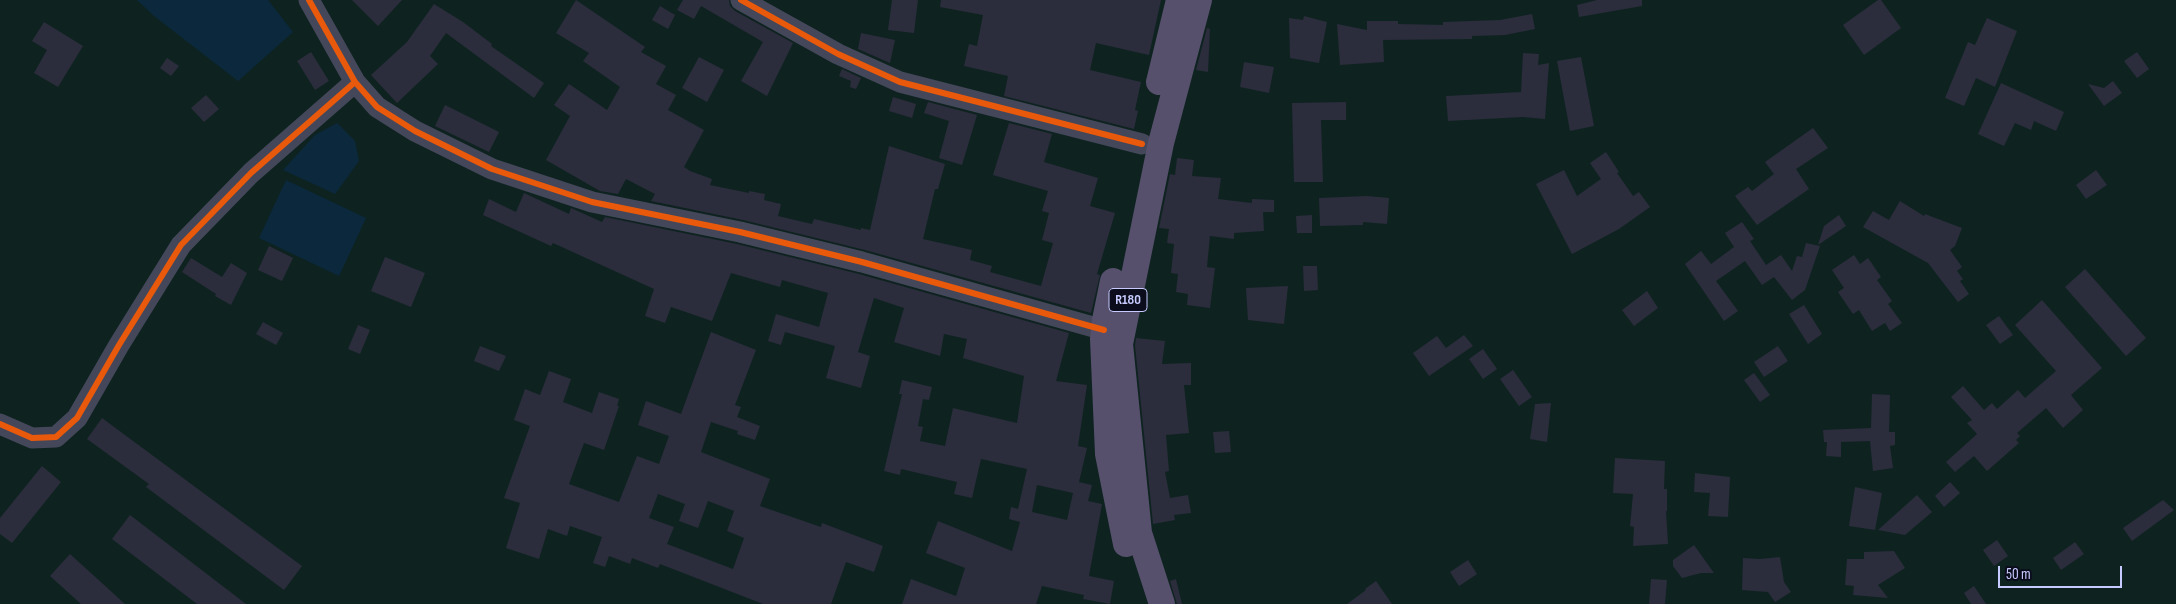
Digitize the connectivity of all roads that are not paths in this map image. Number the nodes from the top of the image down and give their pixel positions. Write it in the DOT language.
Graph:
graph roads {
  1 [pos="309,0"];
  2 [pos="741,0"];
  3 [pos="1180,0"];
  4 [pos="1199,0"];
  5 [pos="355,82"];
  6 [pos="1142,144"];
  7 [pos="1104,330"];
  8 [pos="0,424"];
  9 [pos="1145,604"];
  10 [pos="1162,604"];
  1 -- 5 [label="street"];
  2 -- 6 [label="street"];
  3 -- 6 [label="main road, R180"];
  4 -- 10 [label="main road, R180"];
  5 -- 7 [label="street"];
  5 -- 8 [label="street"];
  6 -- 7 [label="main road, R180"];
  7 -- 9 [label="main road, R180"];
}
